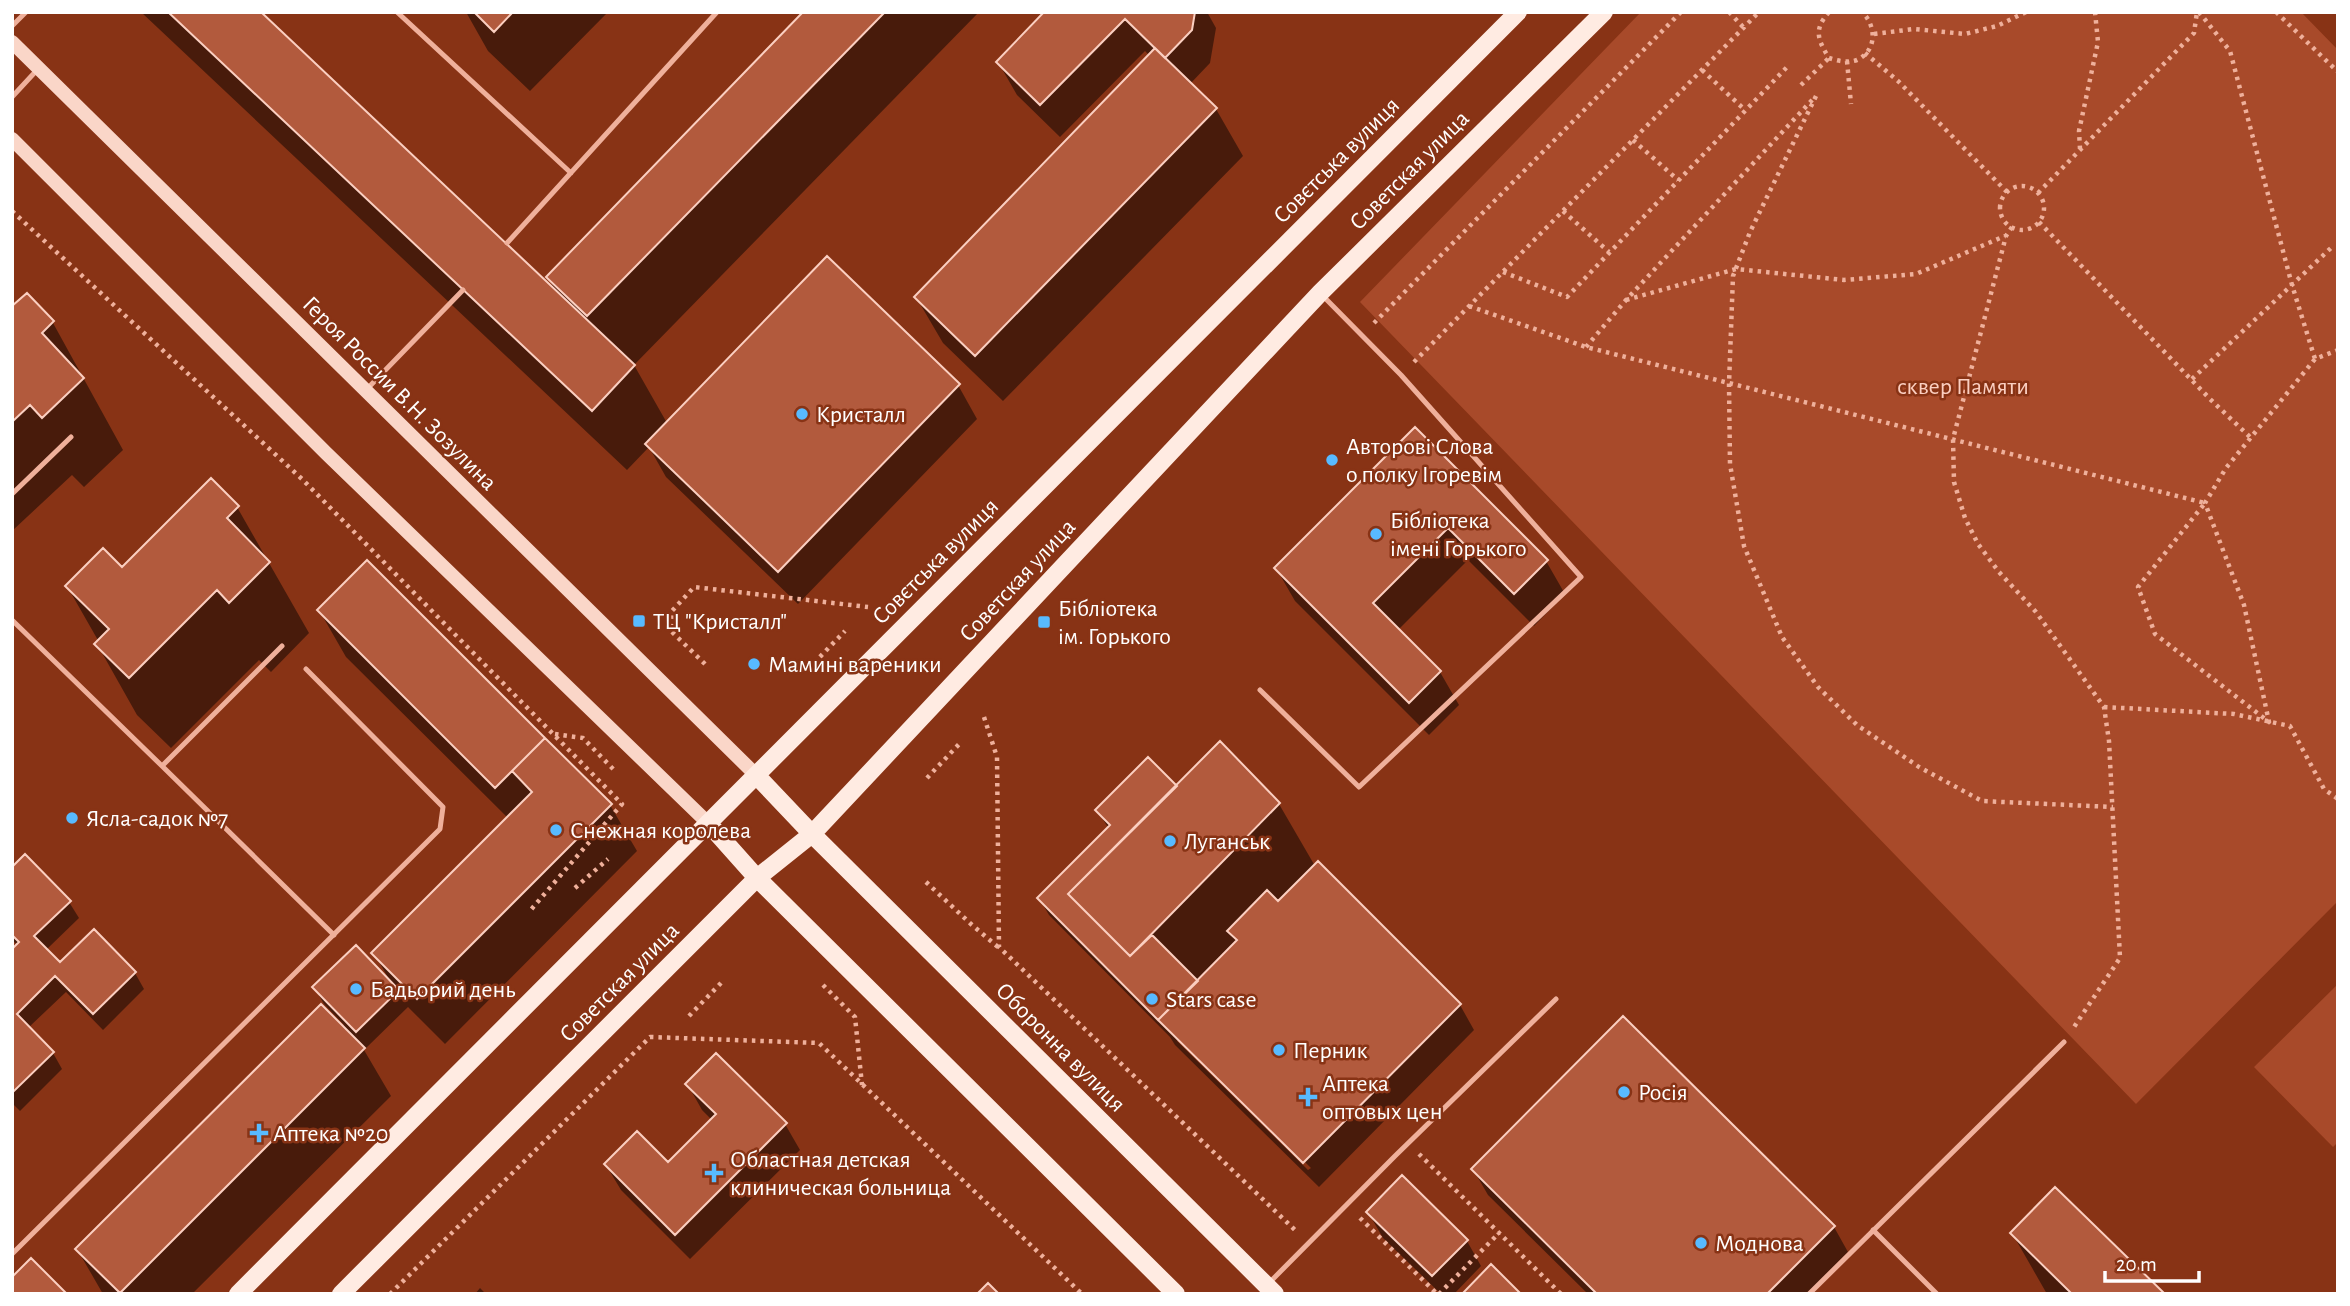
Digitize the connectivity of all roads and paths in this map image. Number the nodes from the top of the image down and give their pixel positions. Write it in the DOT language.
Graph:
graph roads {
  1 [pos="26,12"];
  2 [pos="397,12"];
  3 [pos="717,12"];
  4 [pos="1518,12"];
  5 [pos="1604,12"];
  6 [pos="1681,12"];
  7 [pos="1728,12"];
  8 [pos="1759,12"];
  9 [pos="1829,12"];
  10 [pos="2026,12"];
  11 [pos="2095,12"];
  12 [pos="2198,12"];
  13 [pos="2276,12"];
  14 [pos="1866,13"];
  15 [pos="12,26"];
  16 [pos="1744,27"];
  17 [pos="1874,34"];
  18 [pos="12,42"];
  19 [pos="1865,53"];
  20 [pos="1829,58"];
  21 [pos="1847,61"];
  22 [pos="1787,65"];
  23 [pos="40,67"];
  24 [pos="1702,70"];
  25 [pos="2338,72"];
  26 [pos="1801,85"];
  27 [pos="12,97"];
  28 [pos="1851,104"];
  29 [pos="1745,110"];
  30 [pos="12,139"];
  31 [pos="1633,140"];
  32 [pos="2080,150"];
  33 [pos="571,173"];
  34 [pos="1678,180"];
  35 [pos="2007,192"];
  36 [pos="2038,192"];
  37 [pos="12,211"];
  38 [pos="1563,211"];
  39 [pos="2039,222"];
  40 [pos="2012,227"];
  41 [pos="2006,236"];
  42 [pos="507,243"];
  43 [pos="2332,247"];
  44 [pos="1609,252"];
  45 [pos="1736,270"];
  46 [pos="1503,272"];
  47 [pos="2292,285"];
  48 [pos="463,290"];
  49 [pos="1320,293"];
  50 [pos="1626,300"];
  51 [pos="1469,306"];
  52 [pos="1362,335"];
  53 [pos="1586,347"];
  54 [pos="2338,350"];
  55 [pos="2315,359"];
  56 [pos="1401,374"];
  57 [pos="2192,379"];
  58 [pos="1729,384"];
  59 [pos="365,391"];
  60 [pos="71,437"];
  61 [pos="2251,438"];
  62 [pos="1953,439"];
  63 [pos="12,494"];
  64 [pos="2205,503"];
  65 [pos="868,607"];
  66 [pos="12,620"];
  67 [pos="845,631"];
  68 [pos="282,646"];
  69 [pos="814,663"];
  70 [pos="705,664"];
  71 [pos="306,669"];
  72 [pos="1260,690"];
  73 [pos="2104,707"];
  74 [pos="984,717"];
  75 [pos="2269,722"];
  76 [pos="553,734"];
  77 [pos="962,741"];
  78 [pos="162,766"];
  79 [pos="616,772"];
  80 [pos="756,775"];
  81 [pos="927,779"];
  82 [pos="2338,799"];
  83 [pos="2113,807"];
  84 [pos="708,823"];
  85 [pos="812,834"];
  86 [pos="608,859"];
  87 [pos="757,878"];
  88 [pos="926,882"];
  89 [pos="575,888"];
  90 [pos="528,912"];
  91 [pos="334,934"];
  92 [pos="999,947"];
  93 [pos="721,983"];
  94 [pos="823,985"];
  95 [pos="1556,999"];
  96 [pos="689,1016"];
  97 [pos="2064,1042"];
  98 [pos="862,1085"];
  99 [pos="1415,1150"];
  100 [pos="1347,1205"];
  101 [pos="1873,1230"];
  102 [pos="1499,1233"];
  103 [pos="1309,1243"];
  104 [pos="12,1254"];
  105 [pos="1271,1289"];
  106 [pos="239,1294"];
  107 [pos="341,1294"];
  108 [pos="390,1294"];
  109 [pos="1082,1294"];
  110 [pos="1176,1294"];
  111 [pos="1438,1294"];
  112 [pos="1561,1294"];
  113 [pos="1809,1294"];
  114 [pos="1937,1294"];
  1 -- 15 [label="lane"];
  2 -- 33 [label="lane"];
  3 -- 33 [label="lane"];
  4 -- 80 [label="main road, Совєтська вулиця"];
  5 -- 49 [label="main road, Советская улица"];
  6 -- 52 [label="path"];
  7 -- 16 [label="path"];
  8 -- 16 [label="path"];
  9 -- 20 [label="path"];
  10 -- 17 [label="path"];
  11 -- 32 [label="path"];
  12 -- 32 [label="path"];
  12 -- 47 [label="path"];
  13 -- 25 [label="path"];
  14 -- 17 [label="path"];
  16 -- 24 [label="path"];
  17 -- 19 [label="path"];
  18 -- 23 [label="main road, Героя России В.Н. Зозулина"];
  19 -- 21 [label="path"];
  19 -- 35 [label="path"];
  20 -- 21 [label="path"];
  20 -- 26 [label="path"];
  21 -- 28 [label="path"];
  22 -- 29 [label="path"];
  23 -- 27 [label="lane"];
  23 -- 59 [label="main road, Героя России В.Н. Зозулина"];
  24 -- 29 [label="path"];
  24 -- 31 [label="path"];
  29 -- 34 [label="path"];
  30 -- 84 [label="main road"];
  31 -- 34 [label="path"];
  31 -- 38 [label="path"];
  32 -- 36 [label="path"];
  33 -- 42 [label="lane"];
  34 -- 44 [label="path"];
  35 -- 36 [label="path"];
  35 -- 40 [label="path"];
  36 -- 39 [label="path"];
  37 -- 76 [label="path"];
  38 -- 44 [label="path"];
  38 -- 46 [label="path"];
  39 -- 40 [label="path"];
  39 -- 57 [label="path"];
  40 -- 41 [label="path"];
  41 -- 45 [label="path"];
  41 -- 62 [label="path"];
  43 -- 47 [label="path"];
  44 -- 46 [label="path"];
  45 -- 50 [label="path"];
  45 -- 50 [label="path"];
  45 -- 58 [label="path"];
  46 -- 51 [label="path"];
  47 -- 55 [label="path"];
  47 -- 57 [label="path"];
  48 -- 59 [label="lane"];
  49 -- 52 [label="lane"];
  49 -- 85 [label="main road, Советская улица"];
  50 -- 53 [label="path"];
  51 -- 53 [label="path"];
  51 -- 56 [label="path"];
  52 -- 56 [label="lane"];
  53 -- 58 [label="path"];
  54 -- 55 [label="path"];
  55 -- 61 [label="path"];
  56 -- 72 [label="lane"];
  57 -- 61 [label="path"];
  58 -- 62 [label="path"];
  58 -- 83 [label="path"];
  59 -- 80 [label="main road, Героя России В.Н. Зозулина"];
  60 -- 63 [label="lane"];
  61 -- 64 [label="path"];
  62 -- 64 [label="path"];
  62 -- 73 [label="path"];
  64 -- 75 [label="path"];
  64 -- 75 [label="path"];
  65 -- 70 [label="path"];
  66 -- 78 [label="lane"];
  67 -- 69 [label="path"];
  68 -- 78 [label="lane"];
  71 -- 91 [label="lane"];
  73 -- 75 [label="path"];
  73 -- 83 [label="path"];
  74 -- 92 [label="path"];
  75 -- 82 [label="path"];
  76 -- 79 [label="path"];
  76 -- 90 [label="path"];
  77 -- 81 [label="path"];
  78 -- 91 [label="lane"];
  80 -- 84 [label="main road, Совєтська вулиця"];
  80 -- 85 [label="main road, Оборонна вулиця"];
  83 -- 97 [label="path"];
  84 -- 87 [label="main road"];
  84 -- 106 [label="main road, Совєтська вулиця"];
  85 -- 87 [label="main road, Советская улица"];
  85 -- 105 [label="main road, Оборонна вулиця"];
  86 -- 89 [label="path"];
  87 -- 107 [label="main road, Советская улица"];
  87 -- 110 [label="main road"];
  88 -- 92 [label="path"];
  91 -- 104 [label="lane"];
  92 -- 103 [label="path"];
  93 -- 96 [label="path"];
  94 -- 98 [label="path"];
  95 -- 100 [label="lane"];
  97 -- 101 [label="lane"];
  98 -- 108 [label="path"];
  98 -- 109 [label="path"];
  99 -- 102 [label="path"];
  100 -- 103 [label="lane"];
  100 -- 111 [label="path"];
  101 -- 113 [label="lane"];
  101 -- 114 [label="lane"];
  102 -- 111 [label="path"];
  102 -- 112 [label="path"];
  103 -- 105 [label="lane"];
}
